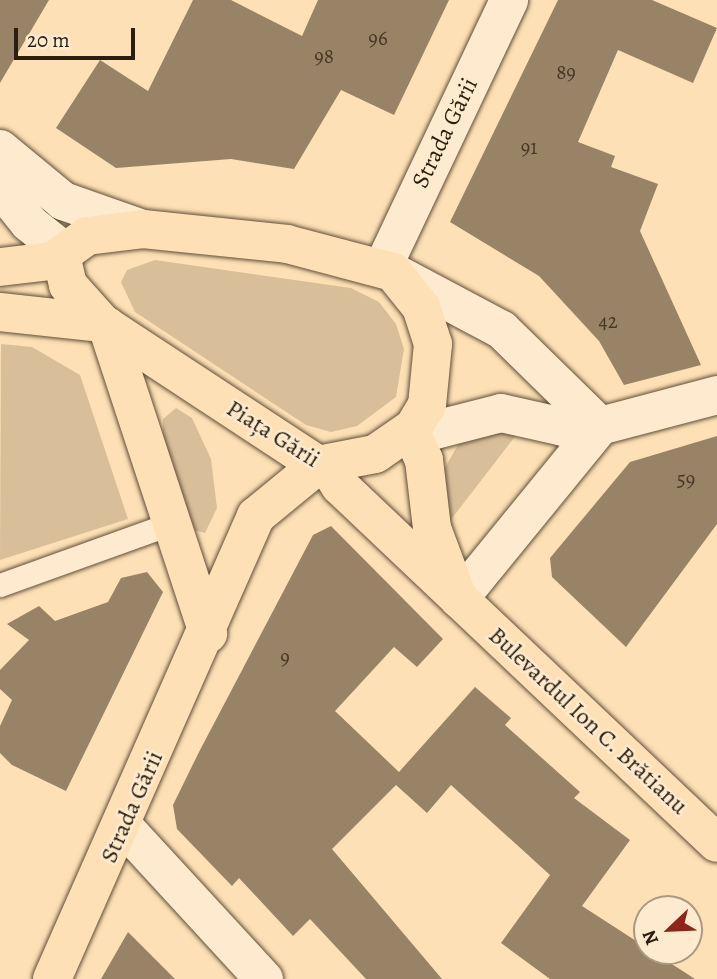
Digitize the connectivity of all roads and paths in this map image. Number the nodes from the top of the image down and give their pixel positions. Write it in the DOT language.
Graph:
graph roads {
  1 [pos="509,0"];
  2 [pos="0,149"];
  3 [pos="0,187"];
  4 [pos="143,229"];
  5 [pos="62,255"];
  6 [pos="0,267"];
  7 [pos="388,270"];
  8 [pos="0,312"];
  9 [pos="104,325"];
  10 [pos="717,395"];
  11 [pos="600,426"];
  12 [pos="412,428"];
  13 [pos="323,466"];
  14 [pos="172,523"];
  15 [pos="0,585"];
  16 [pos="459,599"];
  17 [pos="208,634"];
  18 [pos="124,827"];
  19 [pos="717,843"];
  20 [pos="52,979"];
  21 [pos="264,979"];
  1 -- 7 [label="street, Strada Gării"];
  2 -- 4 [label="street"];
  3 -- 5 [label="street"];
  4 -- 5 [label="main road"];
  4 -- 7 [label="main road"];
  5 -- 6 [label="main road"];
  5 -- 9 [label="main road, Piața Gării"];
  7 -- 11 [label="street"];
  7 -- 12 [label="main road"];
  8 -- 9 [label="main road"];
  9 -- 13 [label="main road, Piața Gării"];
  9 -- 14 [label="main road"];
  10 -- 11 [label="street"];
  11 -- 12 [label="street"];
  11 -- 16 [label="street"];
  12 -- 13 [label="main road, Piața Gării"];
  12 -- 16 [label="main road, Bulevardul Ion C. Brătianu"];
  13 -- 16 [label="main road, Bulevardul Ion C. Brătianu"];
  13 -- 17 [label="main road, Strada Gării"];
  14 -- 15 [label="lane"];
  14 -- 17 [label="main road"];
  16 -- 19 [label="main road, Bulevardul Ion C. Brătianu"];
  17 -- 18 [label="main road, Strada Gării"];
  18 -- 20 [label="main road, Strada Gării"];
  18 -- 21 [label="street"];
}
